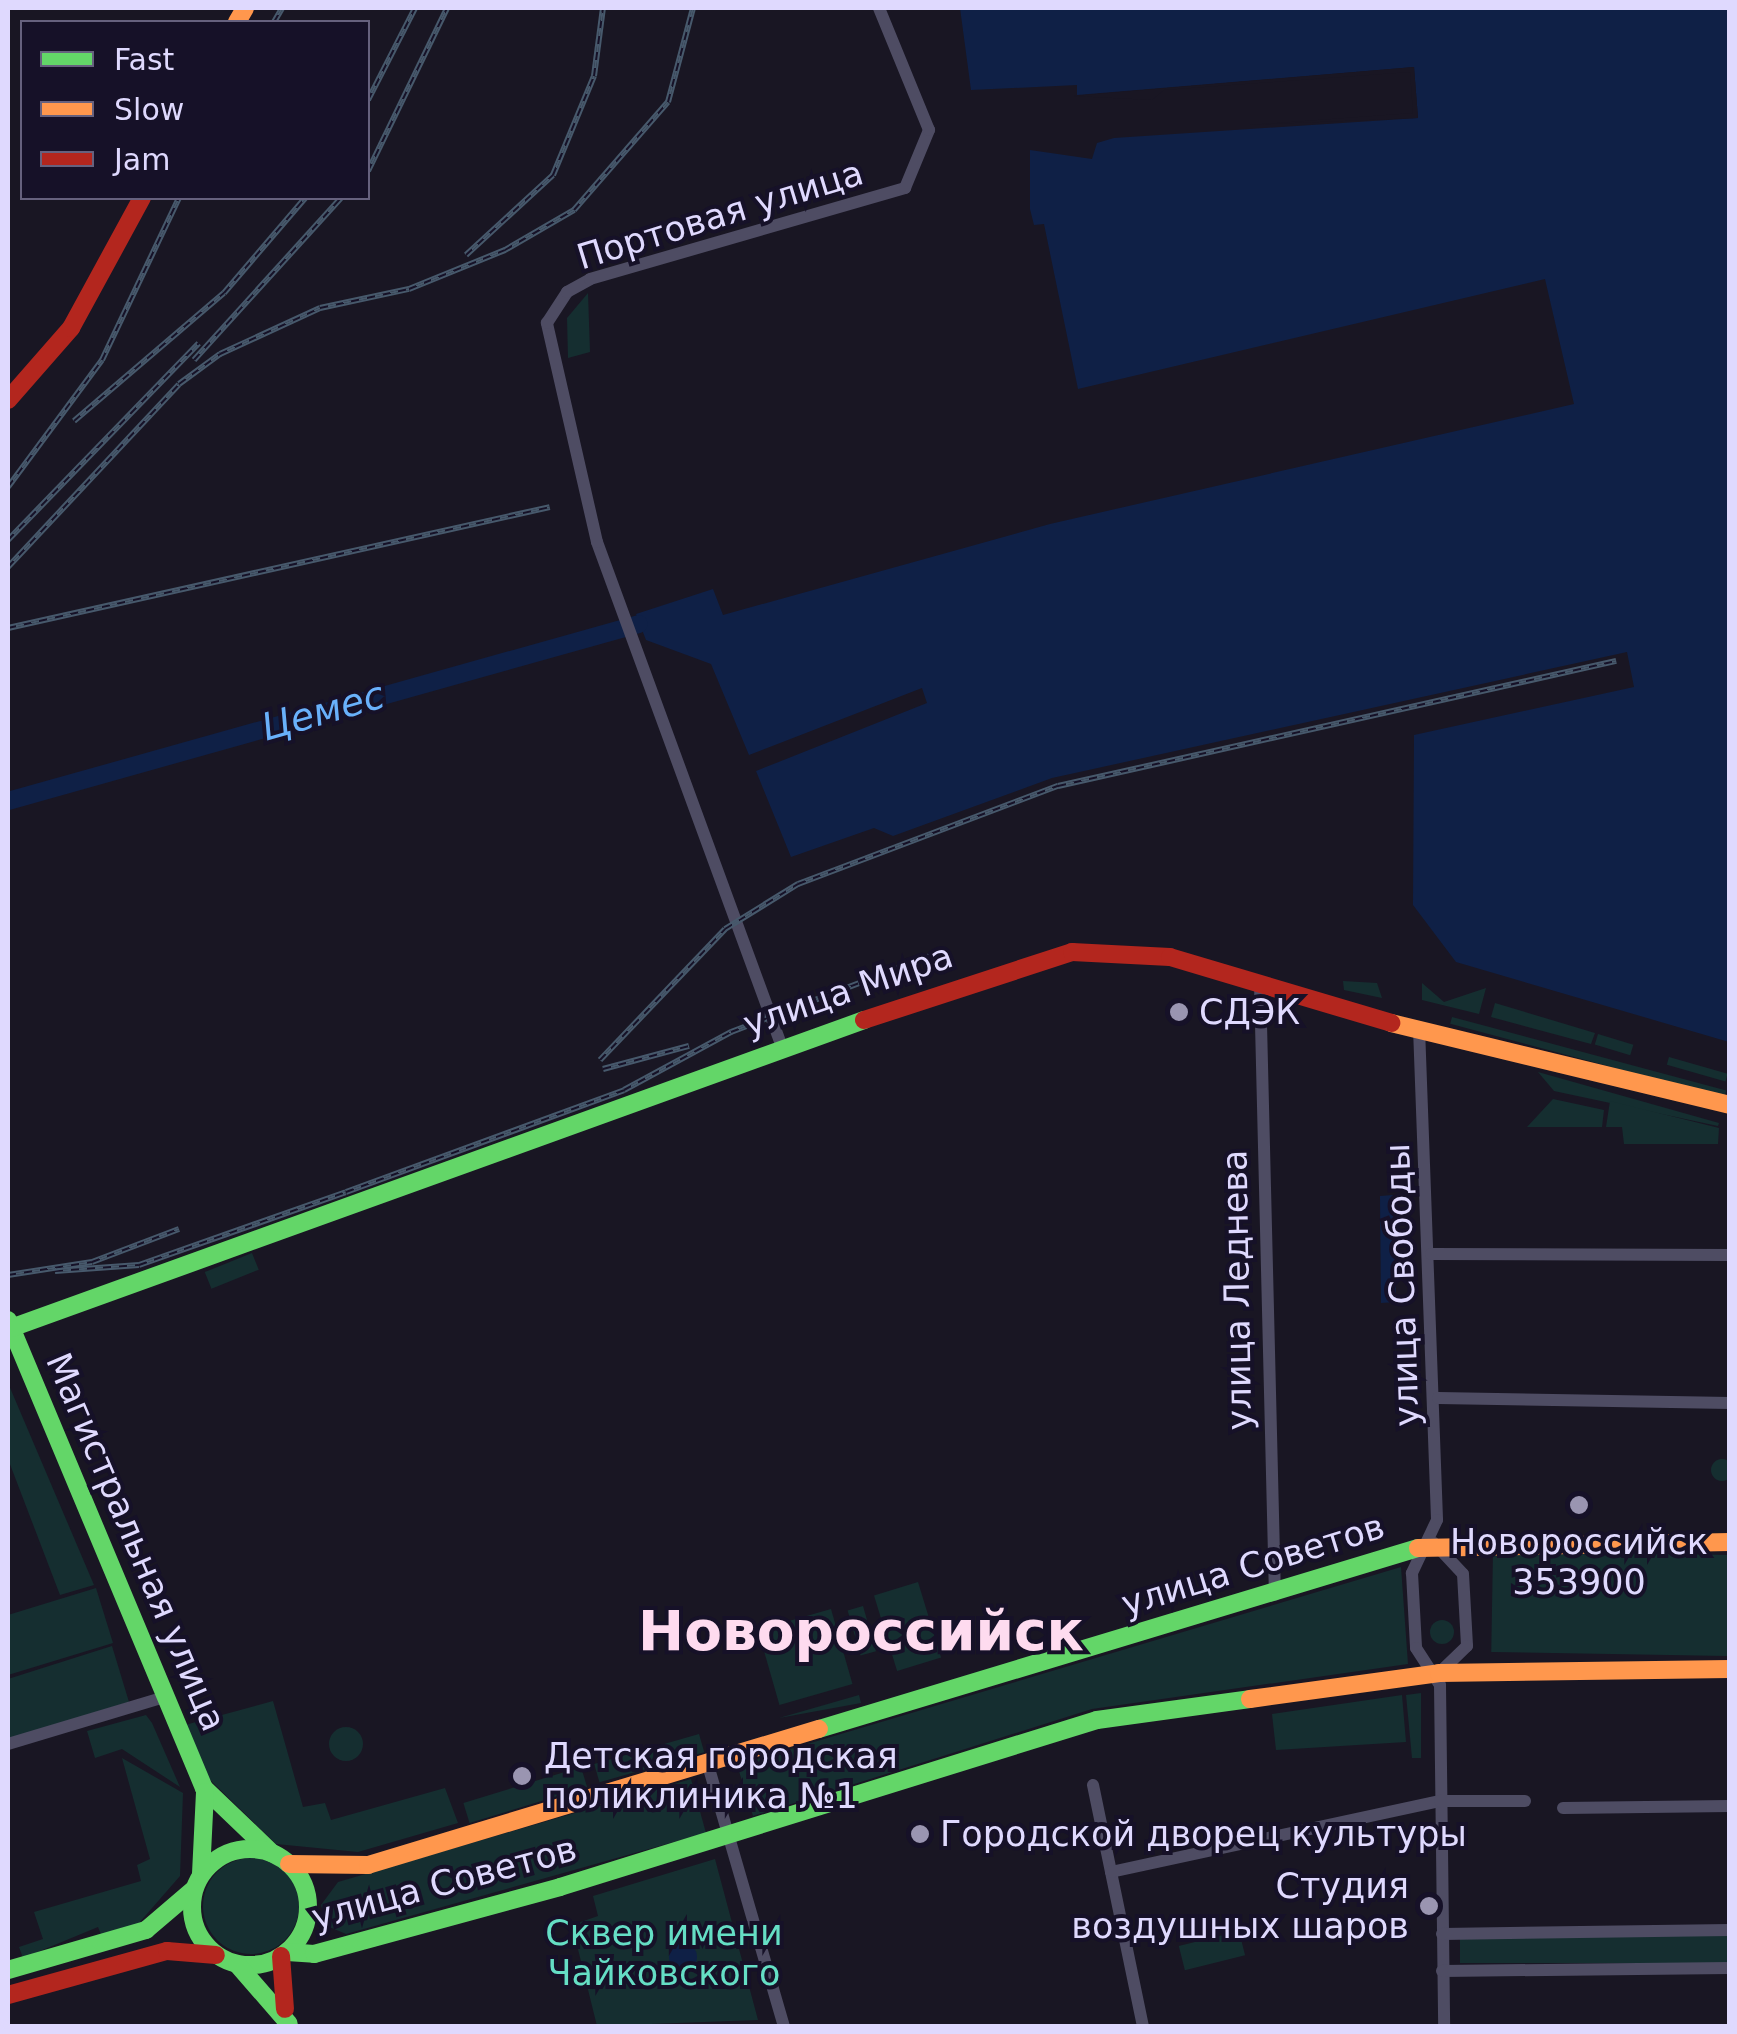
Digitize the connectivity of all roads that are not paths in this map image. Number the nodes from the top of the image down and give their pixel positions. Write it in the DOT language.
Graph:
graph roads {
  1 [pos="879,8"];
  2 [pos="141,200"];
  3 [pos="8,400"];
  4 [pos="1260,982"];
  5 [pos="1419,1026"];
  6 [pos="782,1046"];
  7 [pos="1730,1105"];
  8 [pos="1431,1254"];
  9 [pos="1730,1255"];
  10 [pos="9,1324"];
  11 [pos="1438,1398"];
  12 [pos="1730,1403"];
  13 [pos="1434,1542"];
  14 [pos="1730,1542"];
  15 [pos="1275,1595"];
  16 [pos="1730,1669"];
  17 [pos="1439,1673"];
  18 [pos="165,1697"];
  19 [pos="8,1744"];
  20 [pos="708,1764"];
  21 [pos="1093,1785"];
  22 [pos="204,1788"];
  23 [pos="1525,1801"];
  24 [pos="1440,1802"];
  25 [pos="1730,1806"];
  26 [pos="1562,1808"];
  27 [pos="731,1836"];
  28 [pos="281,1859"];
  29 [pos="1111,1872"];
  30 [pos="197,1883"];
  31 [pos="1730,1930"];
  32 [pos="1442,1934"];
  33 [pos="216,1954"];
  34 [pos="284,1954"];
  35 [pos="237,1964"];
  36 [pos="1730,1968"];
  37 [pos="8,1970"];
  38 [pos="1442,1970"];
  39 [pos="8,1995"];
  40 [pos="784,2026"];
  41 [pos="1143,2026"];
  42 [pos="1444,2026"];
  1 -- 6 [label="street, Портовая улица"];
  2 -- 3 [label="main road"];
  4 -- 5 [label="main road, улица Мира"];
  4 -- 6 [label="main road, улица Мира"];
  4 -- 15 [label="street, улица Леднева"];
  5 -- 7 [label="main road, улица Мира"];
  5 -- 8 [label="street, улица Свободы"];
  6 -- 10 [label="main road, улица Мира"];
  8 -- 9 [label="street"];
  8 -- 11 [label="street, улица Свободы"];
  10 -- 18 [label="main road, Магистральная улица"];
  11 -- 12 [label="street"];
  11 -- 13 [label="street, улица Свободы"];
  13 -- 14 [label="main road, улица Советов"];
  13 -- 15 [label="main road, улица Советов"];
  13 -- 17 [label="street, улица Свободы"];
  13 -- 17 [label="street"];
  15 -- 20 [label="main road, улица Советов"];
  16 -- 17 [label="main road, улица Советов"];
  17 -- 24 [label="street, улица Свободы"];
  17 -- 27 [label="main road, улица Советов"];
  18 -- 19 [label="street"];
  18 -- 22 [label="main road, Магистральная улица"];
  20 -- 27 [label="street"];
  20 -- 28 [label="main road, улица Советов"];
  21 -- 29 [label="street"];
  22 -- 28 [label="main road, Магистральная улица"];
  22 -- 30 [label="main road, Магистральная улица"];
  23 -- 24 [label="street"];
  24 -- 29 [label="street"];
  24 -- 32 [label="street, улица Свободы"];
  25 -- 26 [label="street"];
  27 -- 34 [label="main road, улица Советов"];
  27 -- 40 [label="street"];
  28 -- 30 [label="main road"];
  28 -- 34 [label="main road"];
  29 -- 41 [label="street"];
  30 -- 33 [label="main road"];
  30 -- 37 [label="main road"];
  31 -- 32 [label="street"];
  32 -- 38 [label="street, улица Свободы"];
  33 -- 35 [label="main road"];
  33 -- 39 [label="main road"];
  34 -- 35 [label="main road"];
  34 -- 35 [label="main road"];
  36 -- 38 [label="street"];
  38 -- 42 [label="street, улица Свободы"];
}
